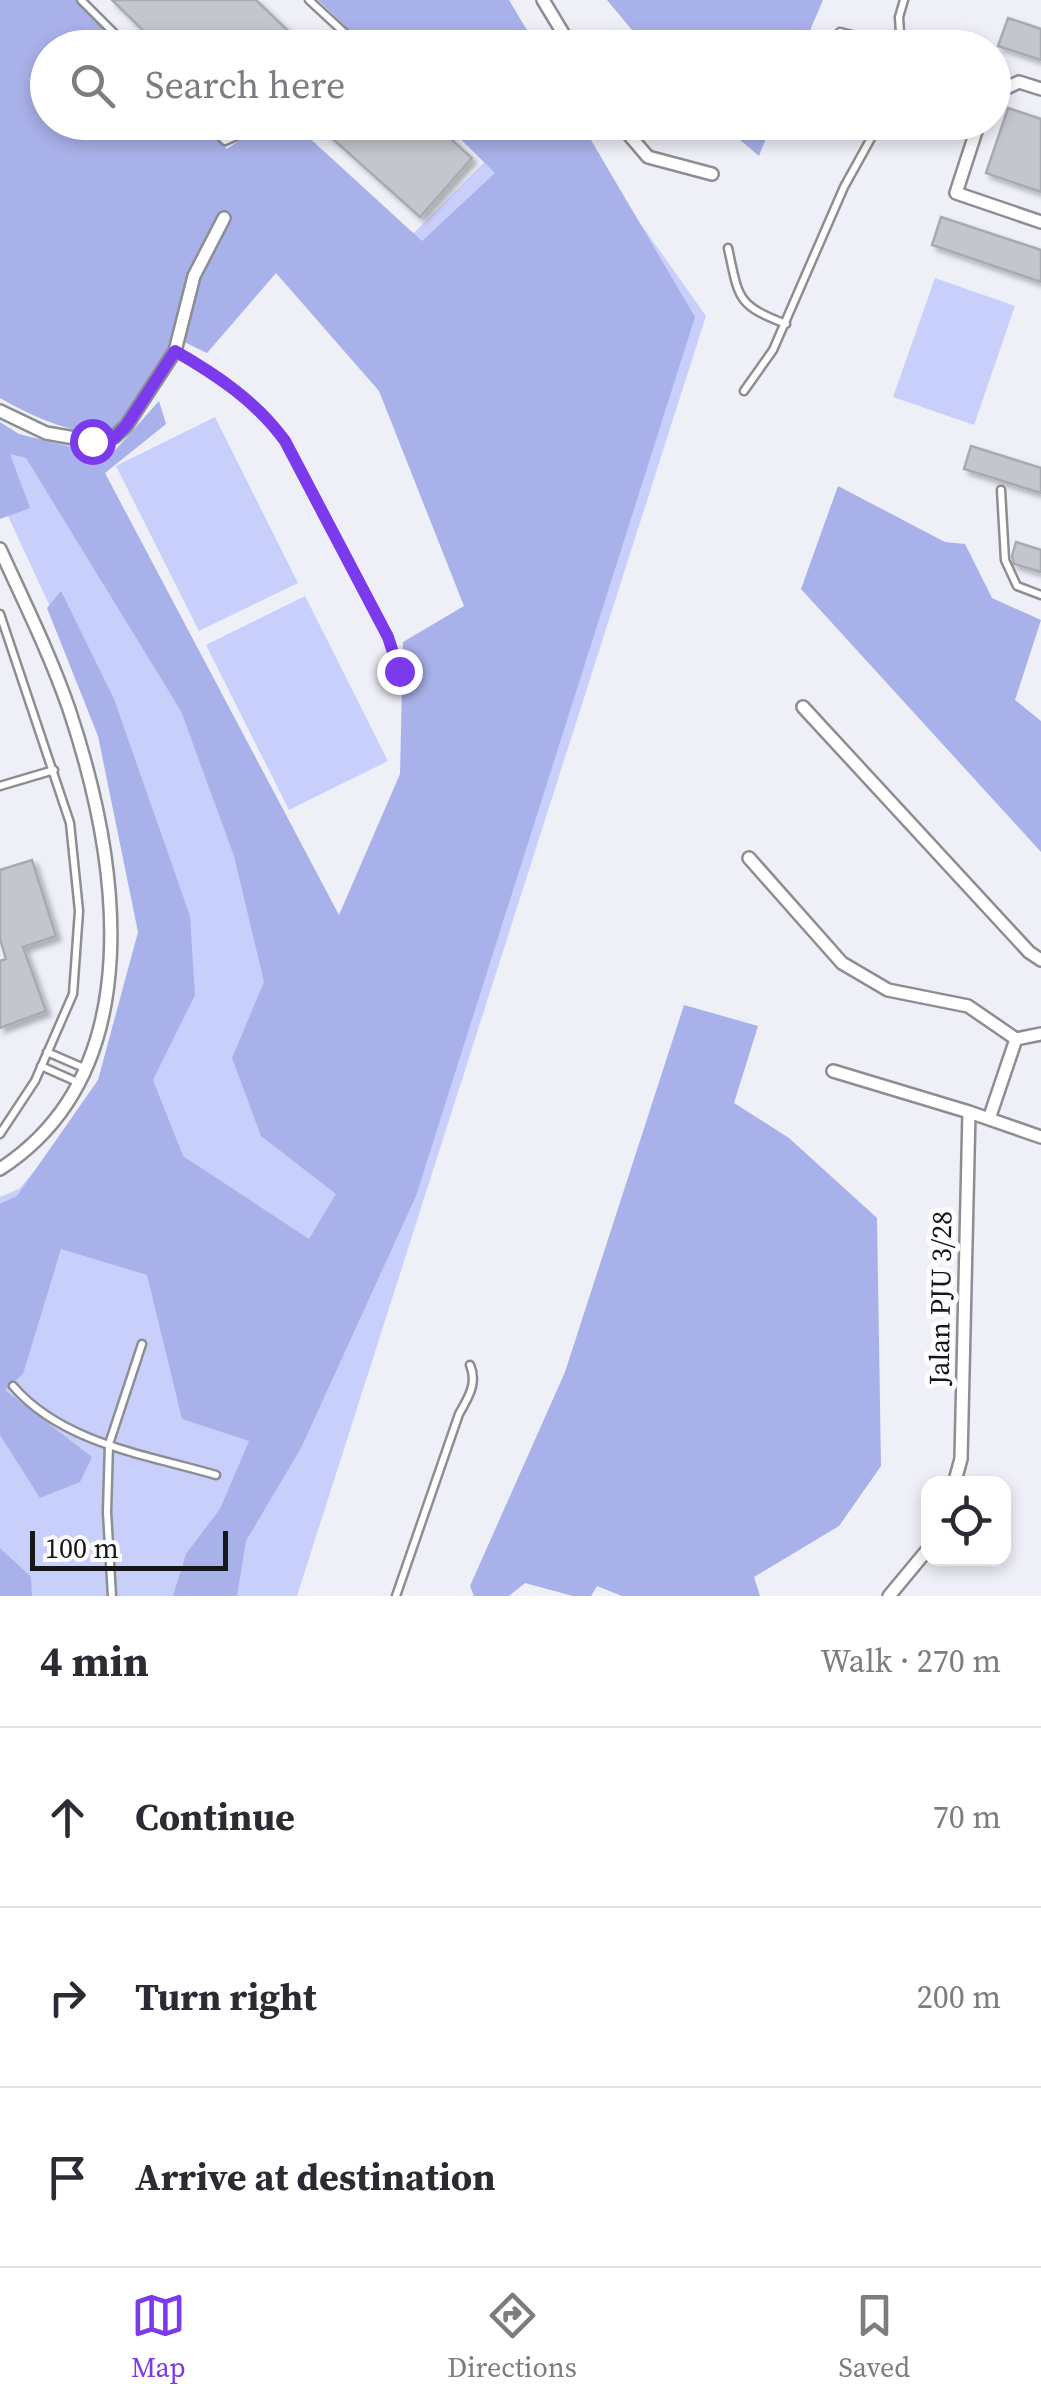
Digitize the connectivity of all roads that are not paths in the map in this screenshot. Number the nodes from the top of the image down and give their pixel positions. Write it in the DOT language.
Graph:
graph roads {
  1 [pos="80,0"];
  2 [pos="308,0"];
  3 [pos="543,0"];
  4 [pos="904,0"];
  5 [pos="111,30"];
  6 [pos="341,30"];
  7 [pos="561,30"];
  8 [pos="899,30"];
  9 [pos="1011,86"];
  10 [pos="1041,89"];
  11 [pos="633,140"];
  12 [pos="870,140"];
  13 [pos="973,140"];
  14 [pos="712,174"];
  15 [pos="224,218"];
  16 [pos="1041,222"];
  17 [pos="728,248"];
  18 [pos="786,324"];
  19 [pos="175,351"];
  20 [pos="744,392"];
  21 [pos="0,411"];
  22 [pos="1001,490"];
  23 [pos="0,549"];
  24 [pos="1041,595"];
  25 [pos="0,614"];
  26 [pos="399,671"];
  27 [pos="803,707"];
  28 [pos="54,770"];
  29 [pos="0,786"];
  30 [pos="748,858"];
  31 [pos="1041,960"];
  32 [pos="1041,1034"];
  33 [pos="1016,1039"];
  34 [pos="48,1052"];
  35 [pos="42,1066"];
  36 [pos="85,1068"];
  37 [pos="833,1071"];
  38 [pos="78,1083"];
  39 [pos="968,1112"];
  40 [pos="988,1119"];
  41 [pos="0,1134"];
  42 [pos="1041,1138"];
  43 [pos="0,1169"];
  44 [pos="142,1344"];
  45 [pos="470,1364"];
  46 [pos="13,1386"];
  47 [pos="108,1444"];
  48 [pos="216,1476"];
  49 [pos="957,1476"];
  50 [pos="921,1557"];
  51 [pos="112,1596"];
  52 [pos="396,1596"];
  53 [pos="889,1596"];
  1 -- 5 [label="lane"];
  2 -- 6 [label="lane"];
  3 -- 7 [label="street"];
  4 -- 8 [label="lane"];
  9 -- 10 [label="street"];
  11 -- 14 [label="street"];
  12 -- 18 [label="lane"];
  13 -- 16 [label="street"];
  15 -- 19 [label="street"];
  17 -- 18 [label="lane"];
  18 -- 20 [label="lane"];
  19 -- 21 [label="street"];
  19 -- 26 [label="lane"];
  22 -- 24 [label="lane"];
  23 -- 36 [label="street"];
  25 -- 28 [label="lane"];
  27 -- 31 [label="street"];
  28 -- 29 [label="lane"];
  28 -- 34 [label="lane"];
  30 -- 33 [label="street"];
  32 -- 33 [label="street"];
  33 -- 40 [label="street"];
  34 -- 35 [label="lane"];
  34 -- 36 [label="lane"];
  35 -- 38 [label="lane"];
  35 -- 41 [label="lane"];
  36 -- 38 [label="street"];
  37 -- 39 [label="street"];
  38 -- 43 [label="street"];
  39 -- 40 [label="street"];
  39 -- 49 [label="street, Jalan PJU 3/28"];
  40 -- 42 [label="street"];
  44 -- 47 [label="lane"];
  45 -- 52 [label="lane"];
  46 -- 47 [label="lane"];
  47 -- 48 [label="lane"];
  47 -- 51 [label="lane"];
  50 -- 53 [label="street"];
}
